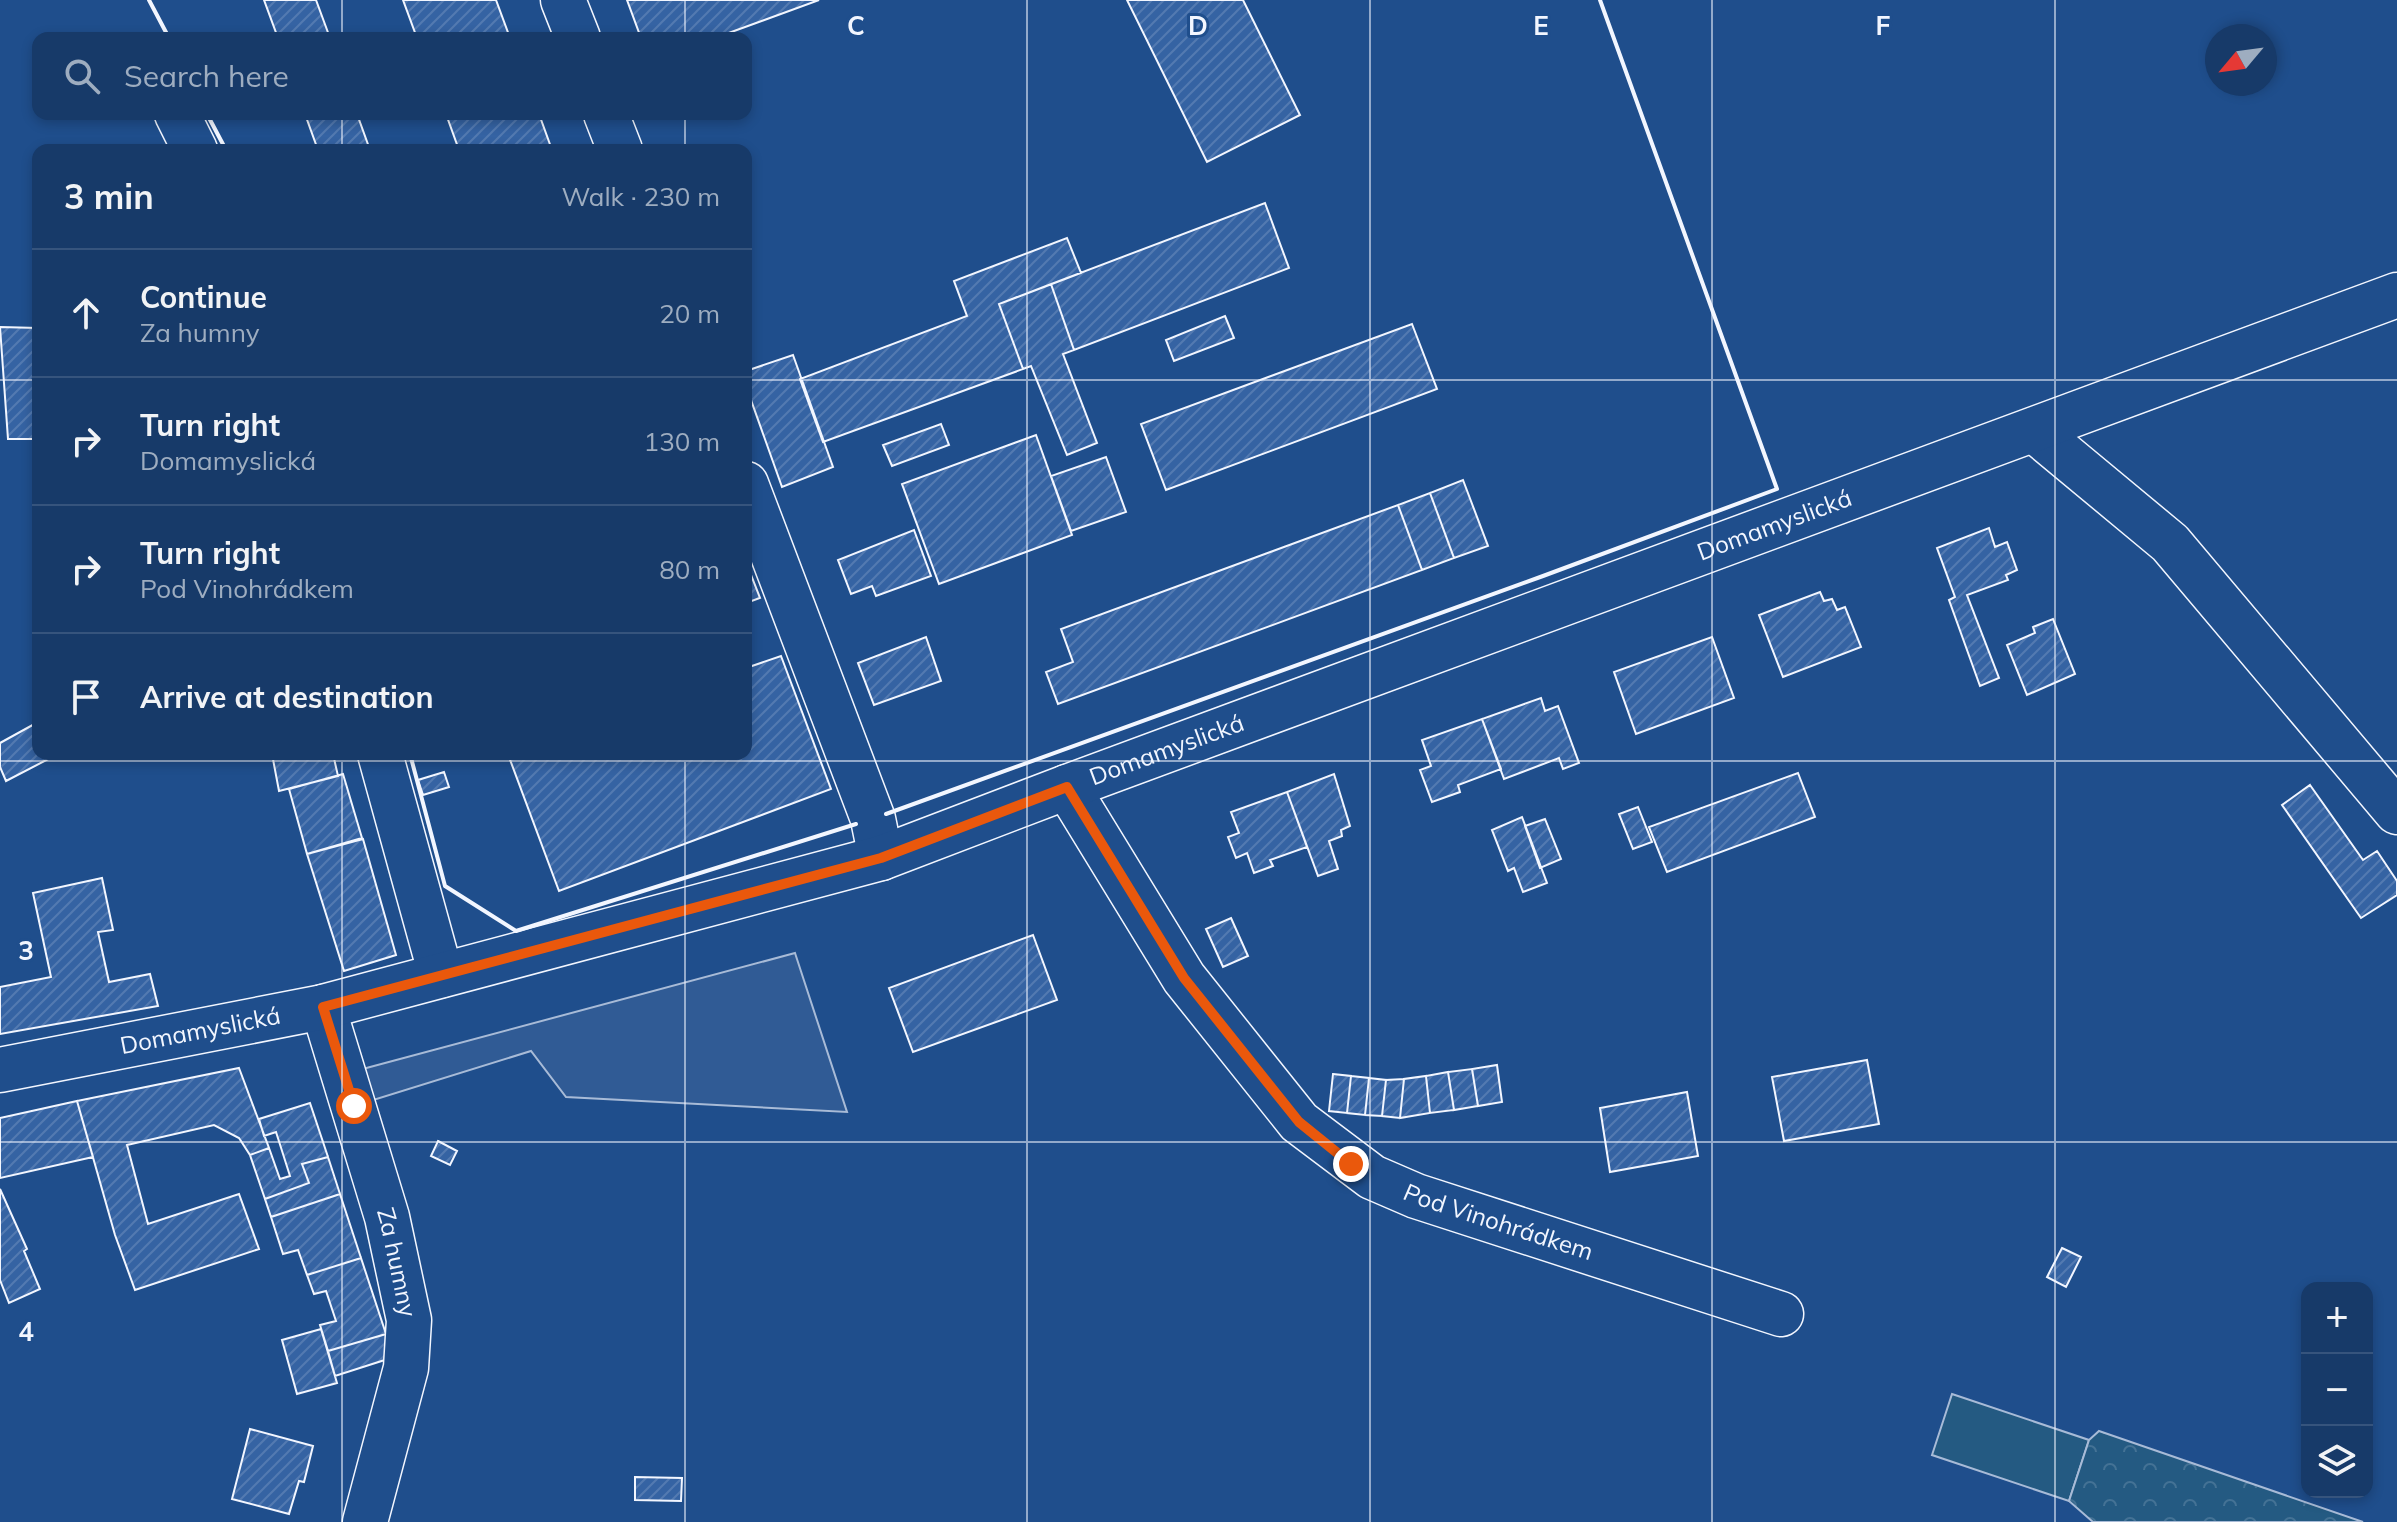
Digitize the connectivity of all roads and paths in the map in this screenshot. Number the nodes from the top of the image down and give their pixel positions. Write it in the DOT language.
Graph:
graph roads {
  1 [pos="563,0"];
  2 [pos="576,32"];
  3 [pos="180,120"];
  4 [pos="608,120"];
  5 [pos="192,144"];
  6 [pos="618,144"];
  7 [pos="2397,295"];
  8 [pos="2034,430"];
  9 [pos="752,500"];
  10 [pos="382,760"];
  11 [pos="1067,787"];
  12 [pos="2397,812"];
  13 [pos="881,858"];
  14 [pos="441,975"];
  15 [pos="323,1007"];
  16 [pos="0,1070"];
  17 [pos="1781,1314"];
  18 [pos="365,1522"];
  1 -- 2 [label="street"];
  3 -- 5 [label="street"];
  4 -- 6 [label="street"];
  7 -- 8 [label="street, Domamyslická"];
  8 -- 11 [label="street, Domamyslická"];
  8 -- 12 [label="street"];
  9 -- 13 [label="street"];
  10 -- 14 [label="street"];
  11 -- 13 [label="street, Domamyslická"];
  11 -- 17 [label="street, Pod Vinohrádkem"];
  13 -- 14 [label="street, Domamyslická"];
  14 -- 15 [label="street, Domamyslická"];
  15 -- 16 [label="street, Domamyslická"];
  15 -- 18 [label="street, Za humny"];
}
